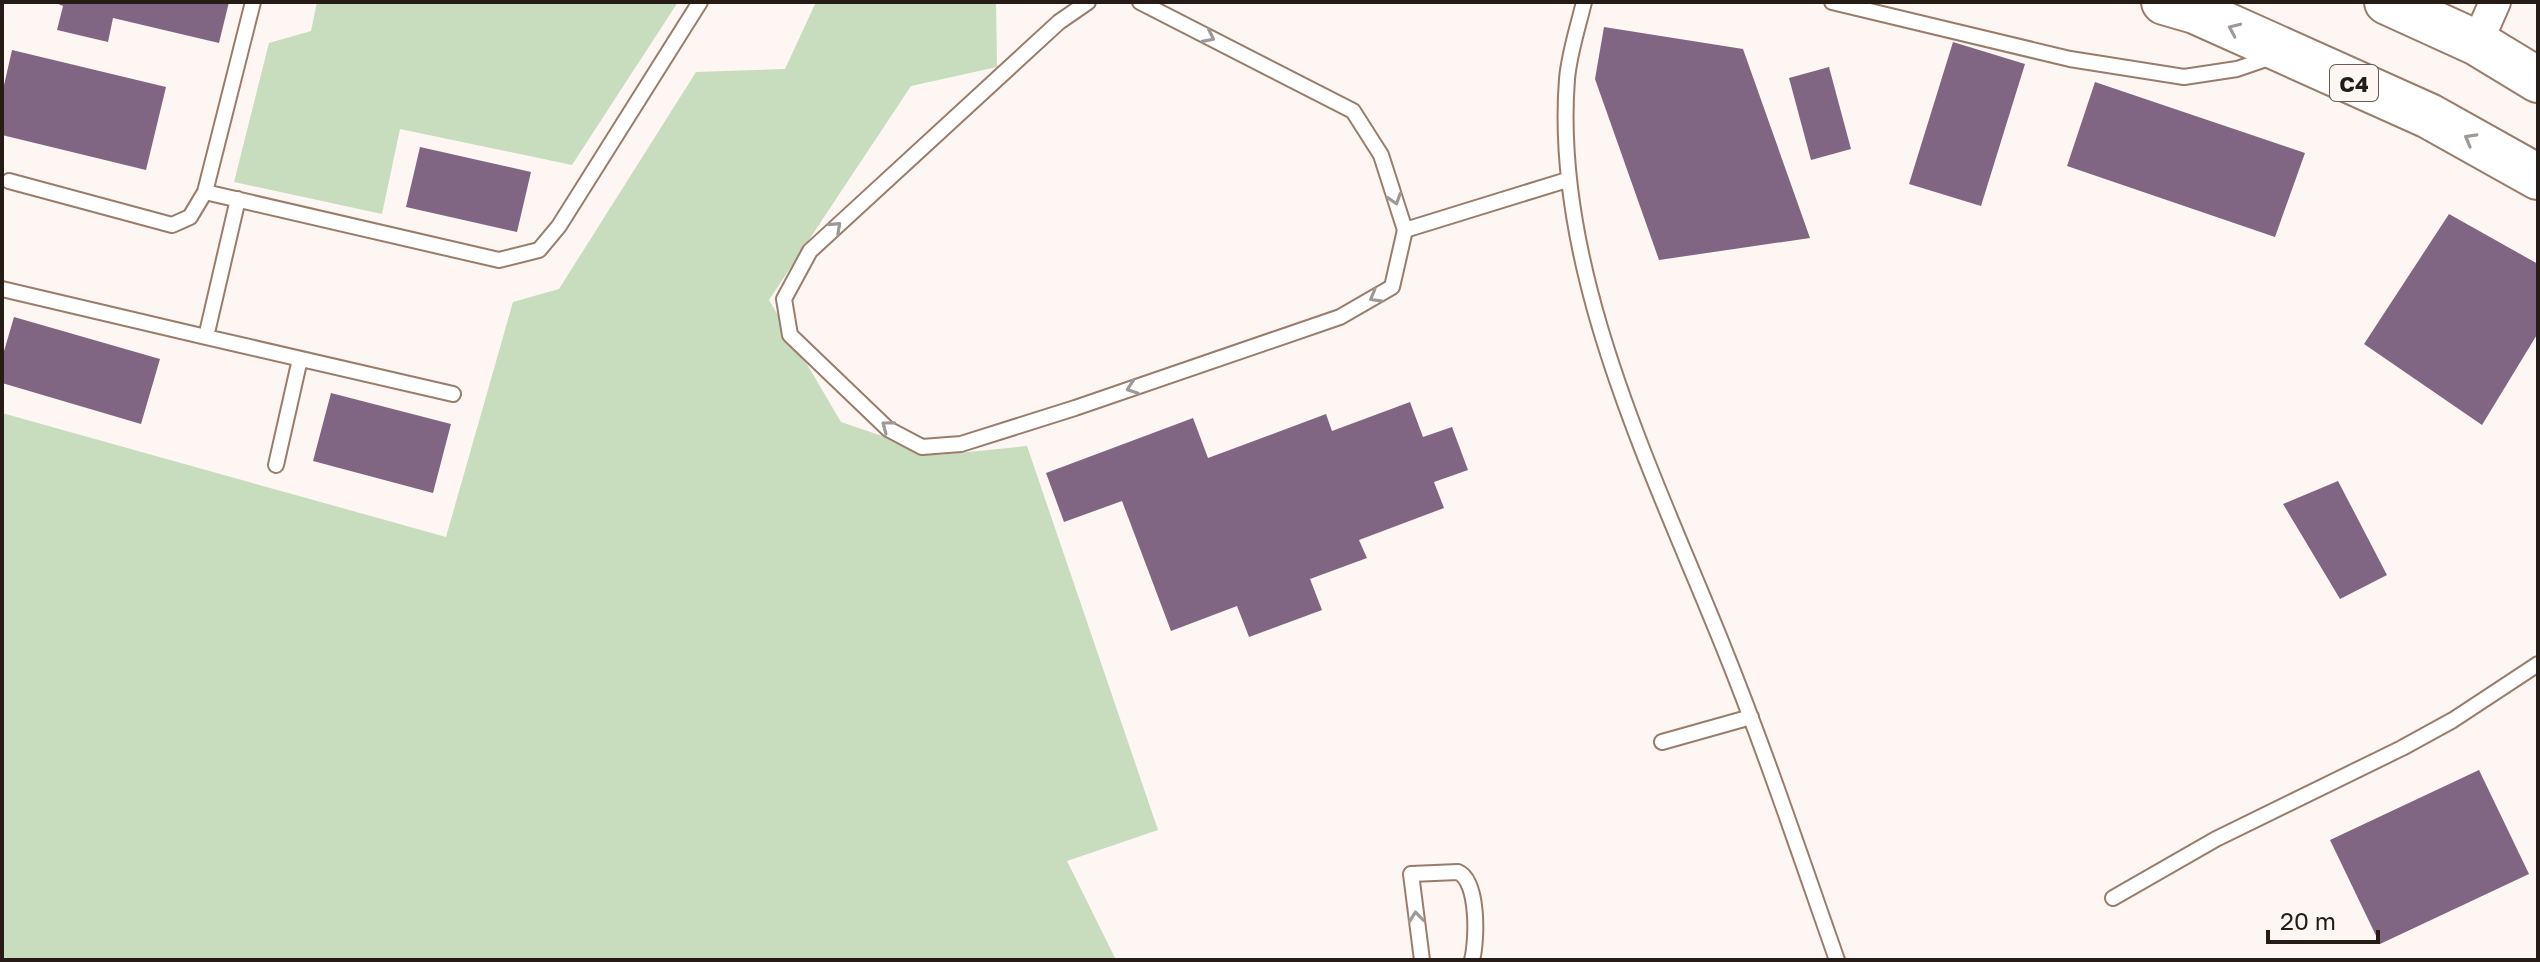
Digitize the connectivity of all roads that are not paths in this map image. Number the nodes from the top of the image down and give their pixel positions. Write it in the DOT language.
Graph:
graph roads {
  1 [pos="253,2"];
  2 [pos="700,2"];
  3 [pos="1088,2"];
  4 [pos="1140,2"];
  5 [pos="1584,2"];
  6 [pos="1832,2"];
  7 [pos="2164,2"];
  8 [pos="2387,2"];
  9 [pos="2495,2"];
  10 [pos="2477,43"];
  11 [pos="2286,52"];
  12 [pos="2538,80"];
  13 [pos="2538,177"];
  14 [pos="1567,180"];
  15 [pos="9,181"];
  16 [pos="205,192"];
  17 [pos="238,199"];
  18 [pos="1405,230"];
  19 [pos="2,289"];
  20 [pos="206,337"];
  21 [pos="300,359"];
  22 [pos="453,394"];
  23 [pos="276,465"];
  24 [pos="2538,664"];
  25 [pos="1751,717"];
  26 [pos="1662,742"];
  27 [pos="2113,898"];
  28 [pos="1422,960"];
  29 [pos="1472,960"];
  30 [pos="1837,960"];
  1 -- 16 [label="lane"];
  2 -- 17 [label="lane"];
  18 -- 3 [label="lane, one-way"];
  4 -- 18 [label="lane, one-way"];
  5 -- 14 [label="lane"];
  6 -- 11 [label="lane"];
  11 -- 7 [label="main road, C4, one-way"];
  8 -- 10 [label="main road"];
  9 -- 10 [label="street"];
  10 -- 12 [label="main road"];
  13 -- 11 [label="main road, C4, one-way"];
  14 -- 18 [label="lane"];
  14 -- 25 [label="lane"];
  15 -- 16 [label="lane"];
  16 -- 17 [label="lane"];
  17 -- 20 [label="lane"];
  19 -- 20 [label="lane"];
  20 -- 21 [label="lane"];
  21 -- 22 [label="lane"];
  21 -- 23 [label="lane"];
  24 -- 27 [label="lane"];
  25 -- 26 [label="lane"];
  25 -- 30 [label="lane"];
  28 -- 29 [label="lane, one-way"];
}
